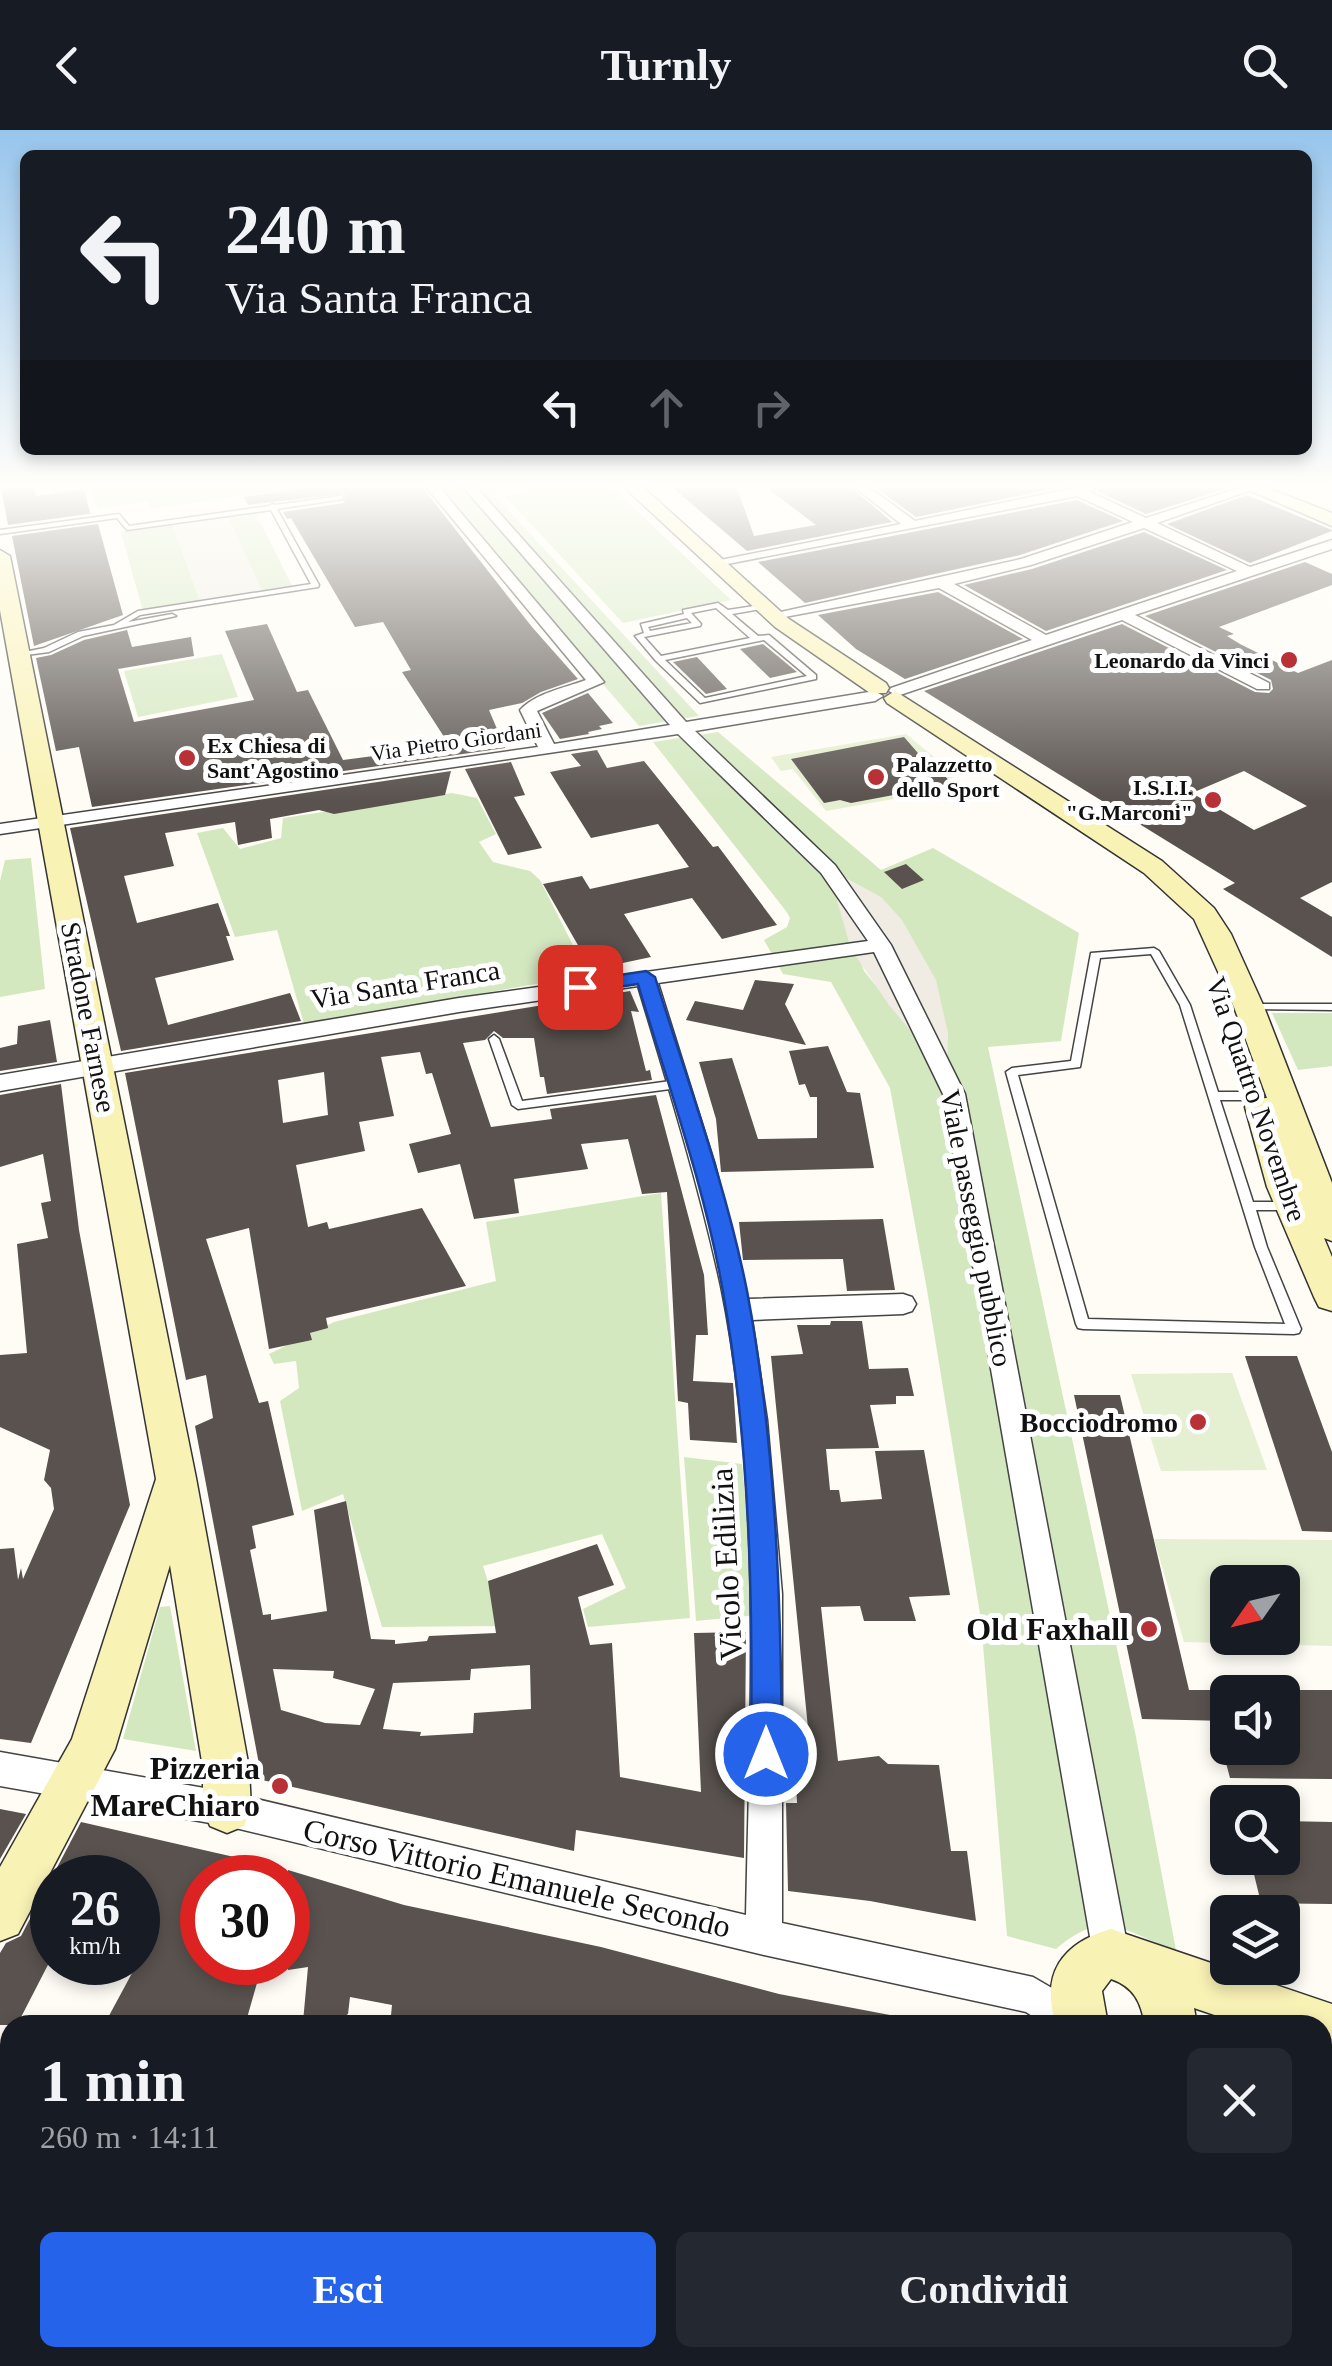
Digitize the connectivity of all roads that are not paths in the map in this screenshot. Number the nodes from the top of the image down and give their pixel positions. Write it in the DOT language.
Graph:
graph roads {
  1 [pos="5,592"];
  2 [pos="266,592"];
  3 [pos="521,592"];
  4 [pos="562,592"];
  5 [pos="750,592"];
  6 [pos="881,592"];
  7 [pos="957,592"];
  8 [pos="1190,592"];
  9 [pos="769,610"];
  10 [pos="726,613"];
  11 [pos="1123,615"];
  12 [pos="172,616"];
  13 [pos="117,626"];
  14 [pos="756,639"];
  15 [pos="11,641"];
  16 [pos="1045,641"];
  17 [pos="659,659"];
  18 [pos="1264,686"];
  19 [pos="886,693"];
  20 [pos="681,728"];
  21 [pos="548,750"];
  22 [pos="51,822"];
  23 [pos="1085,825"];
  24 [pos="0,829"];
  25 [pos="1175,909"];
  26 [pos="881,945"];
  27 [pos="646,977"];
  28 [pos="1332,1007"];
  29 [pos="1249,1008"];
  30 [pos="494,1039"];
  31 [pos="1261,1041"];
  32 [pos="99,1066"];
  33 [pos="0,1083"];
  34 [pos="678,1084"];
  35 [pos="1213,1096"];
  36 [pos="1258,1096"];
  37 [pos="1248,1206"];
  38 [pos="1292,1206"];
  39 [pos="1332,1228"];
  40 [pos="1332,1264"];
  41 [pos="1332,1298"];
  42 [pos="903,1304"];
  43 [pos="738,1310"];
  44 [pos="176,1478"];
  45 [pos="138,1596"];
  46 [pos="200,1612"];
  47 [pos="0,1770"];
  48 [pos="75,1780"];
  49 [pos="227,1809"];
  50 [pos="0,1916"];
  51 [pos="764,1937"];
  52 [pos="1088,1990"];
  53 [pos="1169,2015"];
  54 [pos="1254,2015"];
  1 -- 15 [label="main road, Stradone Farnese"];
  2 -- 13 [label="lane"];
  3 -- 21 [label="street"];
  4 -- 20 [label="street, Viale passeggio pubblico"];
  5 -- 9 [label="main road, Via Quattro Novembre"];
  6 -- 9 [label="street"];
  7 -- 16 [label="street"];
  8 -- 11 [label="street, Via Pietro Giordani"];
  9 -- 10 [label="lane"];
  9 -- 19 [label="main road, Via Quattro Novembre"];
  10 -- 14 [label="lane"];
  10 -- 17 [label="lane"];
  11 -- 16 [label="street, Via Pietro Giordani"];
  11 -- 18 [label="street"];
  12 -- 13 [label="lane"];
  13 -- 15 [label="lane"];
  14 -- 17 [label="lane"];
  14 -- 17 [label="lane"];
  15 -- 22 [label="main road, Stradone Farnese"];
  16 -- 19 [label="street, Via Pietro Giordani"];
  19 -- 20 [label="street, Via Pietro Giordani"];
  19 -- 23 [label="main road, Via Quattro Novembre"];
  20 -- 21 [label="street, Via Pietro Giordani"];
  20 -- 26 [label="street, Viale passeggio pubblico"];
  21 -- 22 [label="street, Via Pietro Giordani"];
  22 -- 24 [label="street, Via Pietro Giordani"];
  22 -- 32 [label="main road, Stradone Farnese"];
  23 -- 25 [label="main road, Via Quattro Novembre"];
  23 -- 29 [label="main road, Via Quattro Novembre"];
  25 -- 29 [label="main road"];
  25 -- 36 [label="main road, Via Quattro Novembre"];
  26 -- 27 [label="street, Via Santa Franca"];
  26 -- 52 [label="street, Viale passeggio pubblico"];
  27 -- 32 [label="street, Via Santa Franca"];
  27 -- 34 [label="street, Vicolo Edilizia"];
  28 -- 29 [label="lane"];
  29 -- 31 [label="main road, Via Quattro Novembre"];
  30 -- 34 [label="lane"];
  31 -- 36 [label="main road"];
  31 -- 39 [label="main road, Via Quattro Novembre"];
  32 -- 33 [label="street, Via Santa Franca"];
  32 -- 44 [label="main road, Stradone Farnese"];
  34 -- 43 [label="street, Vicolo Edilizia"];
  35 -- 36 [label="lane"];
  35 -- 37 [label="lane"];
  35 -- 37 [label="lane"];
  36 -- 38 [label="main road, Via Quattro Novembre"];
  37 -- 38 [label="lane"];
  38 -- 40 [label="main road"];
  38 -- 41 [label="main road, Via Quattro Novembre"];
  42 -- 43 [label="street"];
  43 -- 51 [label="street, Vicolo Edilizia"];
  44 -- 45 [label="main road, Stradone Farnese"];
  44 -- 46 [label="main road, Stradone Farnese"];
  45 -- 46 [label="main road"];
  45 -- 48 [label="main road, Stradone Farnese"];
  46 -- 49 [label="main road, Stradone Farnese"];
  47 -- 48 [label="street, Corso Vittorio Emanuele Secondo"];
  48 -- 49 [label="street, Corso Vittorio Emanuele Secondo"];
  48 -- 50 [label="main road, Stradone Farnese"];
  49 -- 51 [label="street, Corso Vittorio Emanuele Secondo"];
  51 -- 52 [label="street, Corso Vittorio Emanuele Secondo"];
  52 -- 53 [label="main road"];
  52 -- 54 [label="main road"];
}
